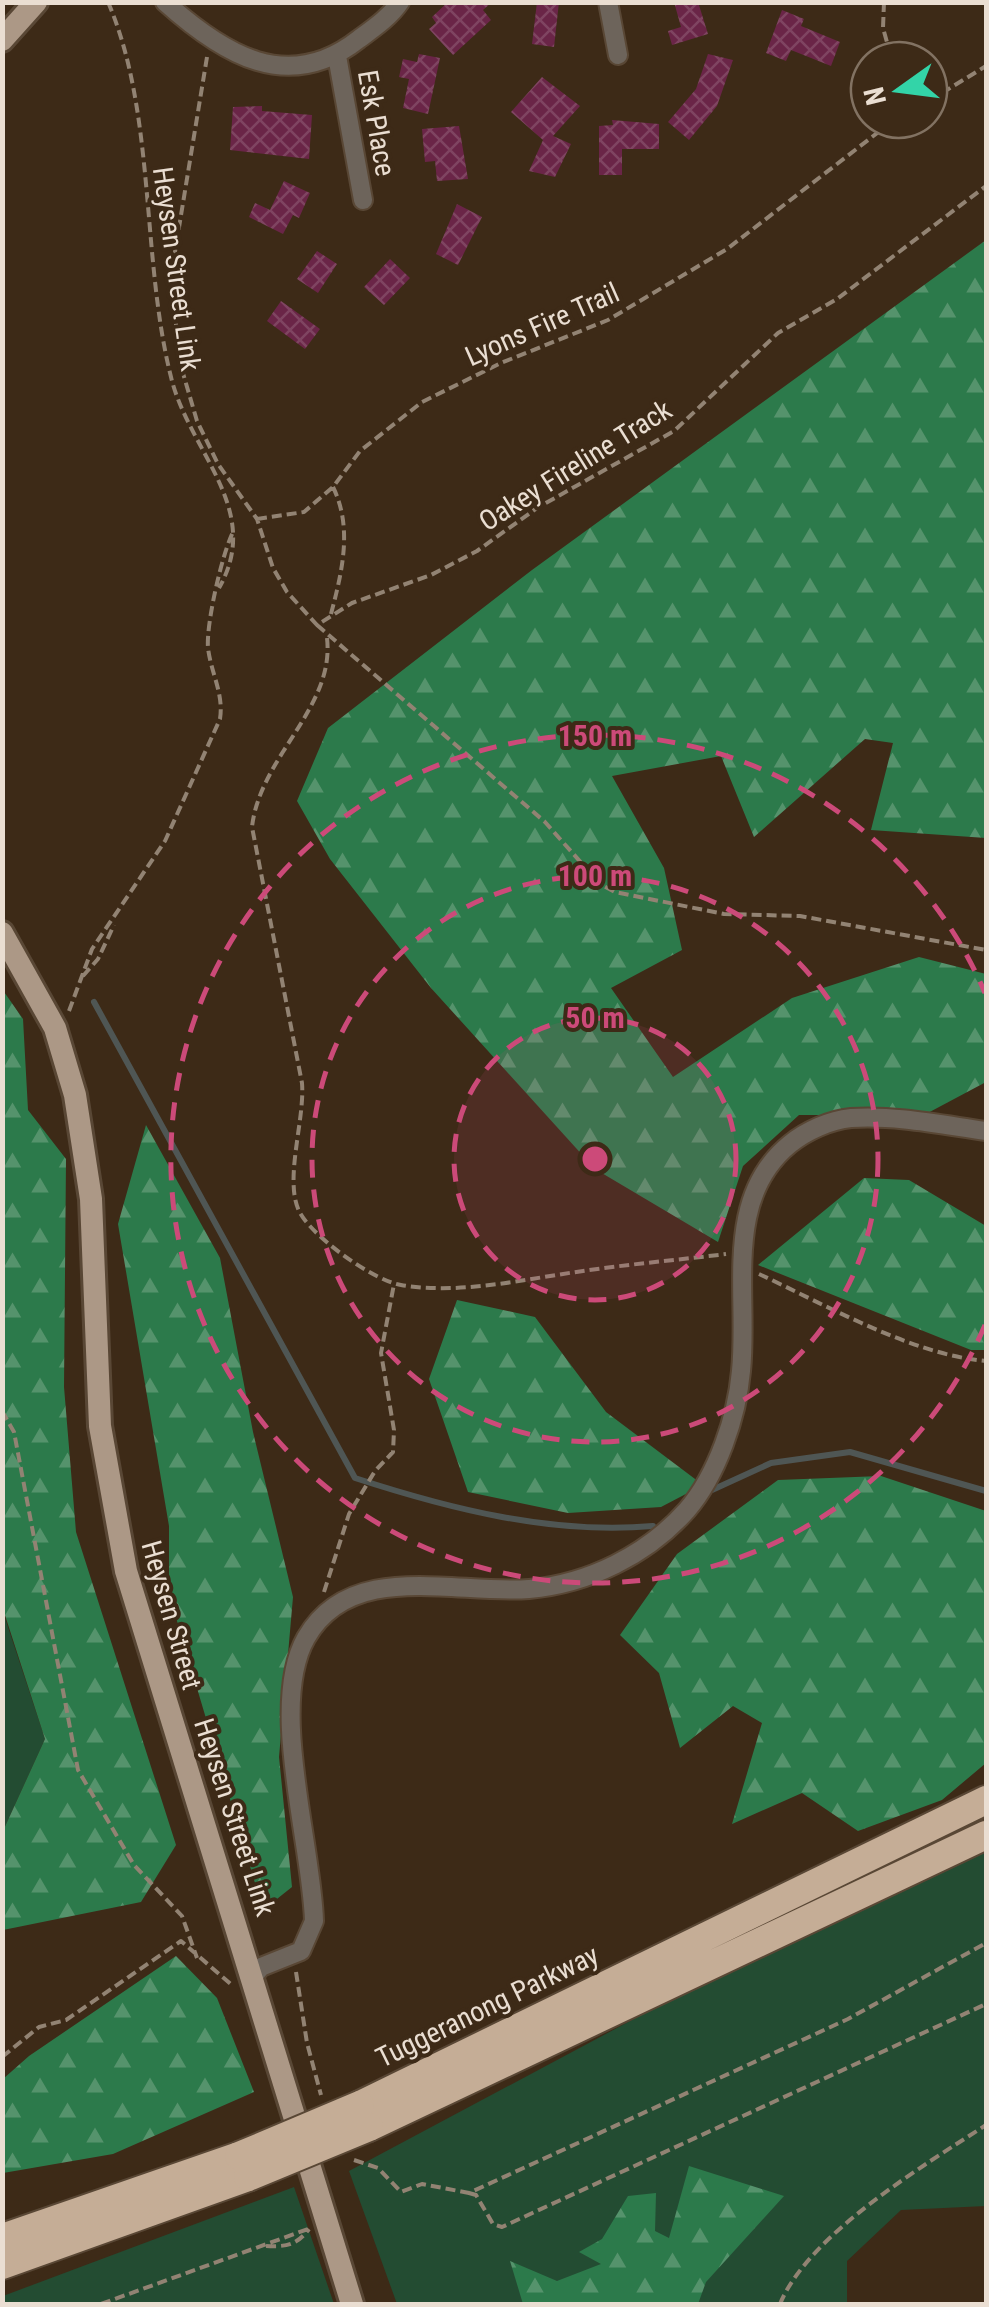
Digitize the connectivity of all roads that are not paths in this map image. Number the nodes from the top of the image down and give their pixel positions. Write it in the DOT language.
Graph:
graph roads {
  1 [pos="36,2"];
  2 [pos="165,2"];
  3 [pos="400,2"];
  4 [pos="608,2"];
  5 [pos="2,40"];
  6 [pos="618,55"];
  7 [pos="337,56"];
  8 [pos="363,200"];
  9 [pos="2,934"];
  10 [pos="986,1131"];
  11 [pos="986,1800"];
  12 [pos="986,1834"];
  13 [pos="252,1979"];
  14 [pos="364,2116"];
  15 [pos="243,2166"];
  16 [pos="2,2238"];
  17 [pos="2,2265"];
  18 [pos="352,2304"];
  1 -- 5 [label="main road"];
  2 -- 7 [label="street"];
  3 -- 7 [label="street"];
  4 -- 6 [label="street"];
  7 -- 8 [label="street, Esk Place"];
  9 -- 13 [label="main road, Heysen Street"];
  10 -- 13 [label="street"];
  11 -- 14 [label="highway, Tuggeranong Parkway"];
  12 -- 14 [label="highway, Tuggeranong Parkway"];
  13 -- 18 [label="main road, Heysen Street"];
  14 -- 15 [label="highway, Tuggeranong Parkway, bridge"];
  15 -- 16 [label="highway, Tuggeranong Parkway"];
  15 -- 17 [label="highway, Tuggeranong Parkway"];
}
